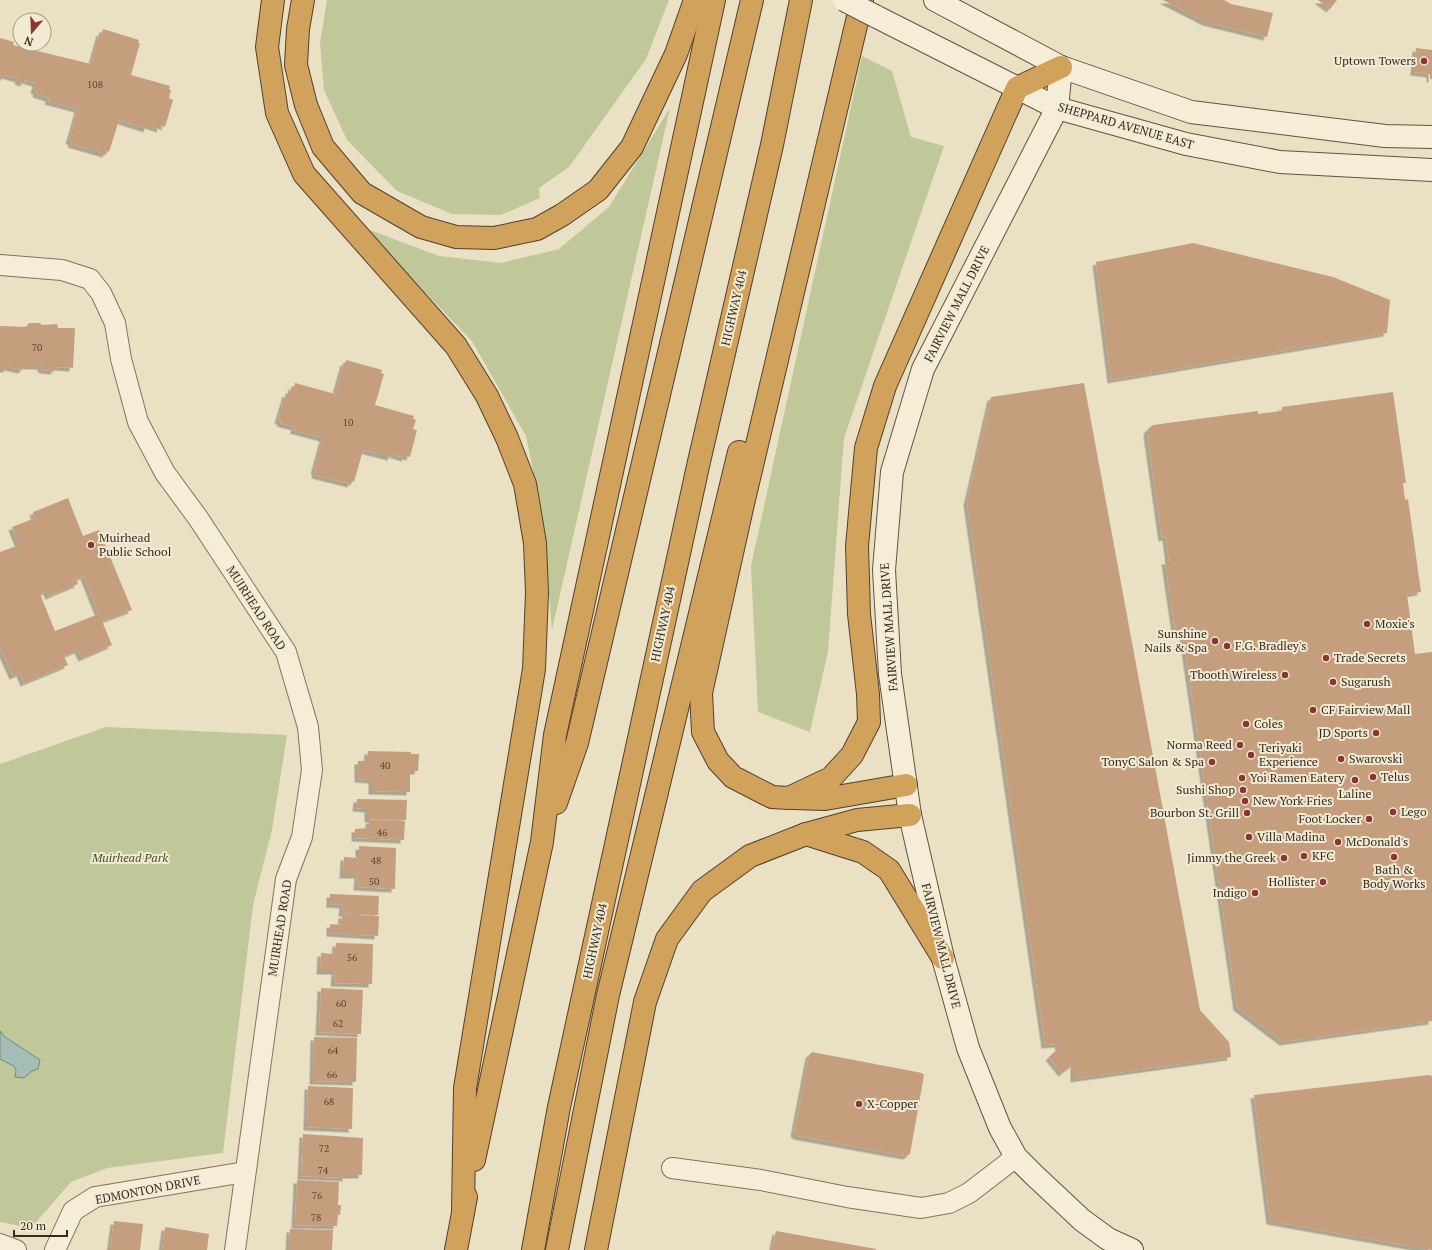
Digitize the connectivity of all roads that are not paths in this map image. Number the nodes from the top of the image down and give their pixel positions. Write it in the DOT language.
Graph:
graph roads {
  1 [pos="273,0"];
  2 [pos="303,0"];
  3 [pos="695,0"];
  4 [pos="714,0"];
  5 [pos="752,0"];
  6 [pos="801,0"];
  7 [pos="845,0"];
  8 [pos="862,0"];
  9 [pos="934,0"];
  10 [pos="1061,67"];
  11 [pos="1017,88"];
  12 [pos="1057,108"];
  13 [pos="1432,137"];
  14 [pos="1432,170"];
  15 [pos="0,265"];
  16 [pos="906,785"];
  17 [pos="789,798"];
  18 [pos="910,815"];
  19 [pos="806,834"];
  20 [pos="542,842"];
  21 [pos="943,958"];
  22 [pos="1016,1157"];
  23 [pos="672,1168"];
  24 [pos="244,1172"];
  25 [pos="463,1211"];
  26 [pos="0,1244"];
  27 [pos="16,1250"];
  28 [pos="55,1250"];
  29 [pos="235,1250"];
  30 [pos="456,1250"];
  31 [pos="533,1250"];
  32 [pos="557,1250"];
  33 [pos="596,1250"];
  34 [pos="1132,1250"];
  1 -- 25 [label="highway"];
  2 -- 3 [label="highway"];
  4 -- 20 [label="highway"];
  5 -- 20 [label="highway"];
  6 -- 31 [label="highway, HIGHWAY 404"];
  7 -- 11 [label="street, SHEPPARD AVENUE EAST, bridge"];
  7 -- 32 [label="highway"];
  8 -- 17 [label="highway"];
  9 -- 10 [label="street"];
  10 -- 11 [label="highway"];
  10 -- 12 [label="street, FAIRVIEW MALL DRIVE"];
  10 -- 13 [label="street"];
  11 -- 12 [label="street, SHEPPARD AVENUE EAST"];
  11 -- 17 [label="highway"];
  12 -- 14 [label="street, SHEPPARD AVENUE EAST"];
  12 -- 16 [label="street, FAIRVIEW MALL DRIVE"];
  15 -- 24 [label="street, MUIRHEAD ROAD"];
  16 -- 17 [label="highway"];
  16 -- 18 [label="street, FAIRVIEW MALL DRIVE"];
  18 -- 19 [label="highway"];
  18 -- 21 [label="street, FAIRVIEW MALL DRIVE"];
  19 -- 21 [label="highway"];
  19 -- 33 [label="highway"];
  20 -- 25 [label="highway"];
  21 -- 22 [label="street, FAIRVIEW MALL DRIVE"];
  22 -- 23 [label="street"];
  22 -- 34 [label="street, FAIRVIEW MALL DRIVE"];
  24 -- 28 [label="street, EDMONTON DRIVE"];
  24 -- 29 [label="street, MUIRHEAD ROAD"];
  25 -- 30 [label="highway"];
  26 -- 27 [label="street"];
}
